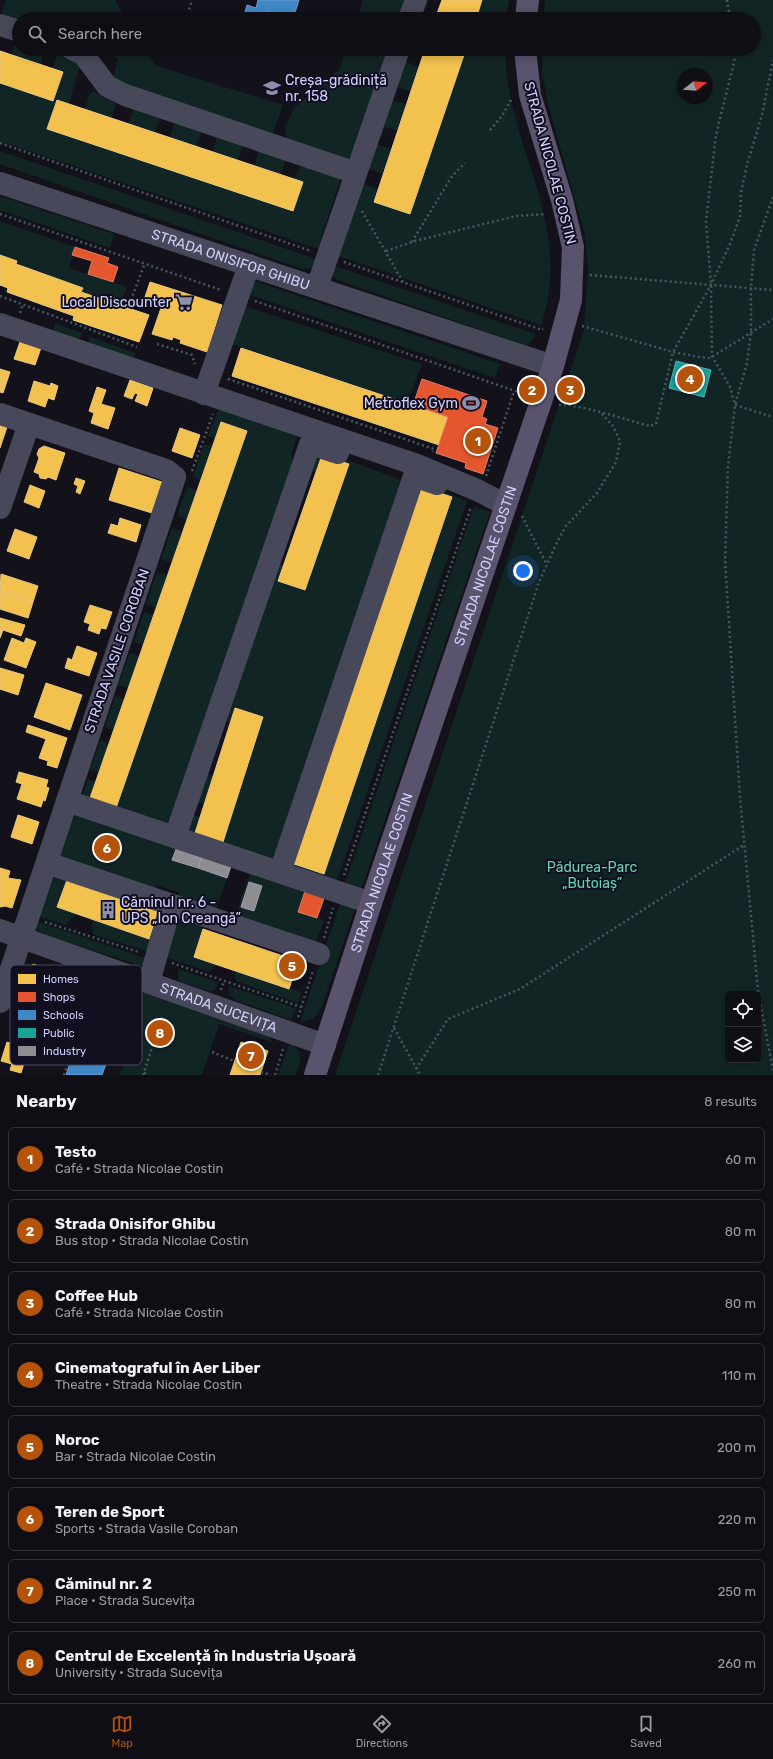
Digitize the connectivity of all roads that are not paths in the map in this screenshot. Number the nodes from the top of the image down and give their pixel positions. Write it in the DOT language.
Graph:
graph roads {
  1 [pos="416,0"];
  2 [pos="528,0"];
  3 [pos="412,12"];
  4 [pos="527,12"];
  5 [pos="0,25"];
  6 [pos="12,29"];
  7 [pos="85,56"];
  8 [pos="397,56"];
  9 [pos="526,56"];
  10 [pos="353,182"];
  11 [pos="0,183"];
  12 [pos="249,265"];
  13 [pos="317,287"];
  14 [pos="0,324"];
  15 [pos="553,366"];
  16 [pos="211,396"];
  17 [pos="0,414"];
  18 [pos="29,424"];
  19 [pos="421,473"];
  20 [pos="506,505"];
  21 [pos="0,508"];
  22 [pos="67,801"];
  23 [pos="175,837"];
  24 [pos="47,863"];
  25 [pos="280,872"];
  26 [pos="371,903"];
  27 [pos="172,905"];
  28 [pos="0,930"];
  29 [pos="22,937"];
  30 [pos="319,954"];
  31 [pos="13,965"];
  32 [pos="101,965"];
  33 [pos="10,972"];
  34 [pos="142,980"];
  35 [pos="149,982"];
  36 [pos="0,1002"];
  37 [pos="325,1045"];
  38 [pos="315,1075"];
  1 -- 3 [label="street"];
  2 -- 4 [label="main road"];
  5 -- 6 [label="street"];
  7 -- 10 [label="street"];
  8 -- 10 [label="street"];
  9 -- 15 [label="main road, STRADA NICOLAE COSTIN"];
  10 -- 13 [label="street"];
  11 -- 12 [label="street, STRADA ONISIFOR GHIBU"];
  12 -- 13 [label="street, STRADA ONISIFOR GHIBU"];
  12 -- 16 [label="street"];
  13 -- 15 [label="street, STRADA ONISIFOR GHIBU"];
  14 -- 16 [label="street"];
  15 -- 20 [label="main road, STRADA NICOLAE COSTIN"];
  16 -- 19 [label="street"];
  17 -- 18 [label="street"];
  18 -- 21 [label="street"];
  18 -- 22 [label="street, STRADA VASILE COROBAN"];
  19 -- 20 [label="street"];
  19 -- 23 [label="street"];
  19 -- 25 [label="street"];
  20 -- 26 [label="main road, STRADA NICOLAE COSTIN"];
  22 -- 23 [label="street"];
  22 -- 24 [label="street, STRADA VASILE COROBAN"];
  23 -- 25 [label="street"];
  24 -- 27 [label="street"];
  24 -- 29 [label="street, STRADA VASILE COROBAN"];
  25 -- 26 [label="street"];
  26 -- 37 [label="main road, STRADA NICOLAE COSTIN"];
  27 -- 30 [label="street"];
  27 -- 35 [label="street"];
  28 -- 29 [label="street, STRADA SUCEVIȚA"];
  29 -- 31 [label="street, STRADA VASILE COROBAN"];
  29 -- 32 [label="street, STRADA SUCEVIȚA"];
  33 -- 36 [label="street, STRADA VASILE COROBAN"];
  34 -- 35 [label="street, STRADA SUCEVIȚA"];
  35 -- 37 [label="street, STRADA SUCEVIȚA"];
  37 -- 38 [label="main road, STRADA NICOLAE COSTIN"];
}
